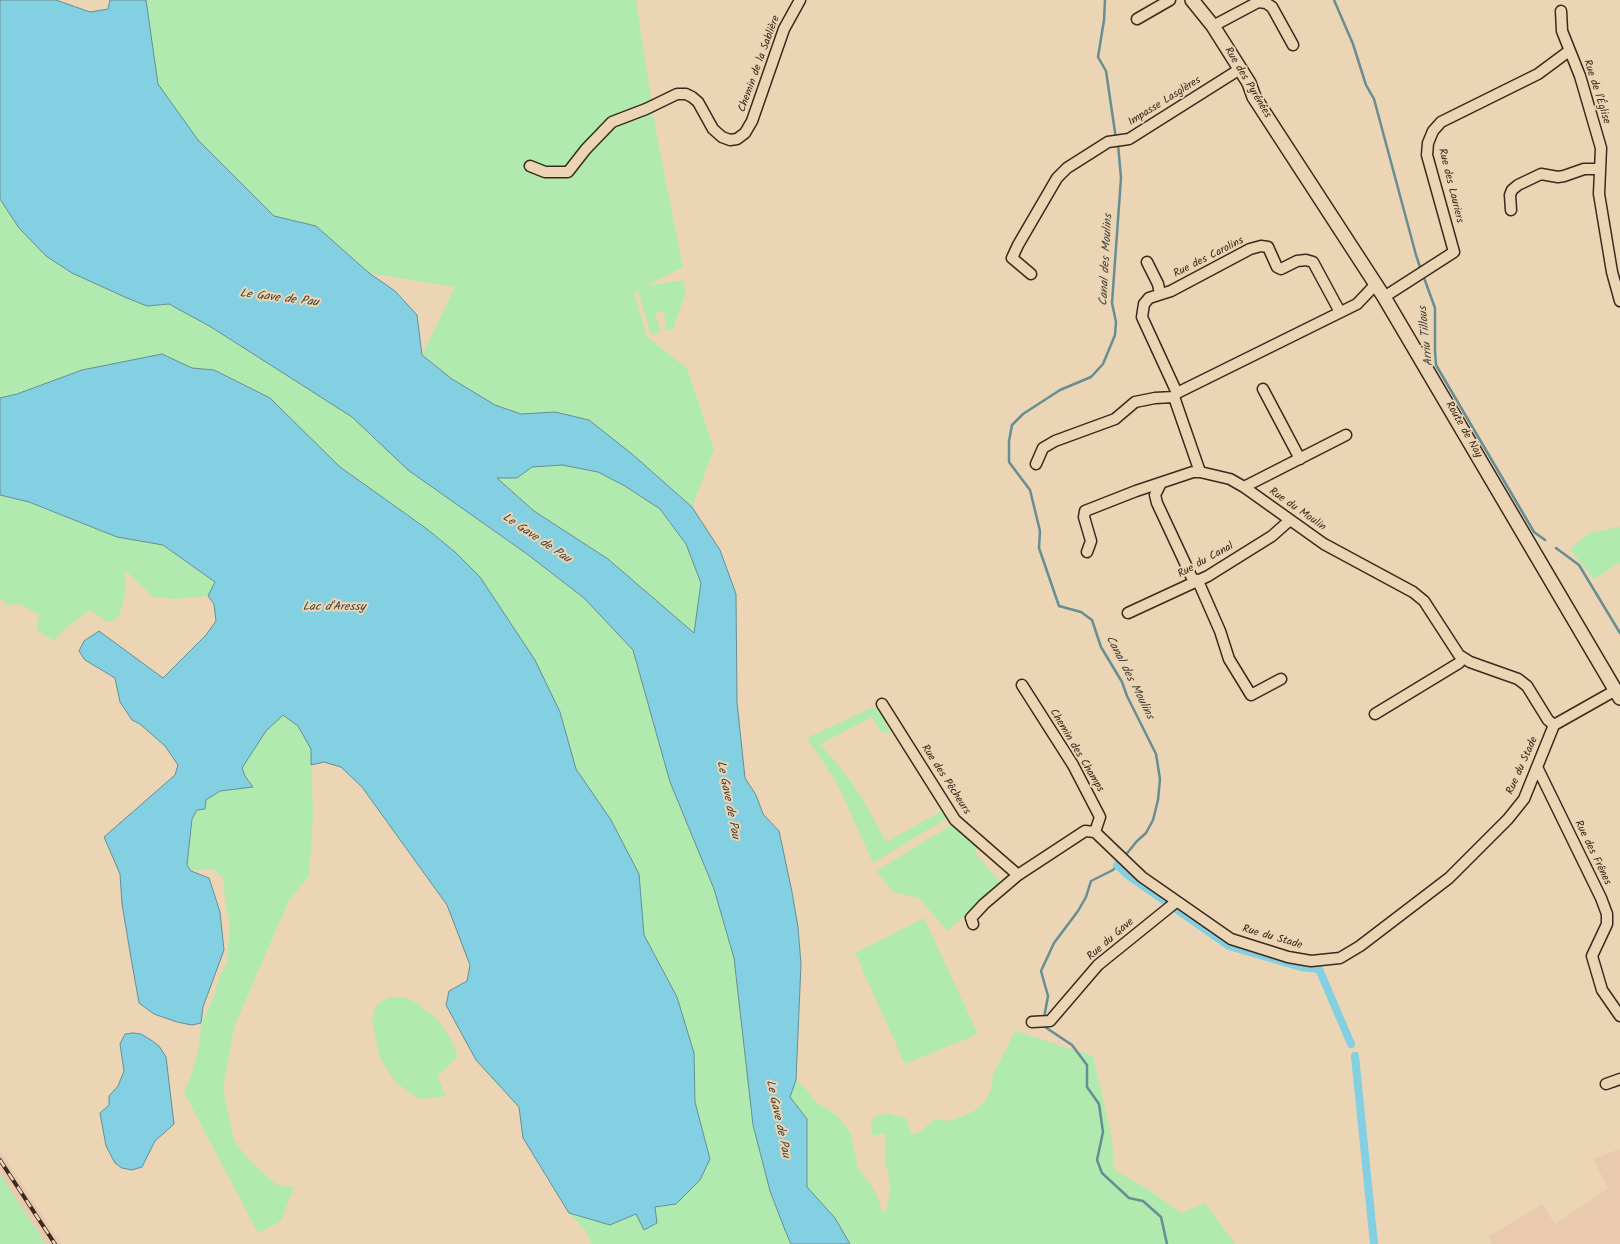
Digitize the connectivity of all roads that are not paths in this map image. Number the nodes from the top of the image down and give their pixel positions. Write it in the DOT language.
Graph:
graph roads {
  1 [pos="800,0"];
  2 [pos="1170,0"];
  3 [pos="1192,0"];
  4 [pos="1561,11"];
  5 [pos="1137,18"];
  6 [pos="1213,26"];
  7 [pos="1293,45"];
  8 [pos="1569,51"];
  9 [pos="1240,69"];
  10 [pos="530,166"];
  11 [pos="1300,167"];
  12 [pos="1600,169"];
  13 [pos="1511,210"];
  14 [pos="1147,262"];
  15 [pos="1031,274"];
  16 [pos="1376,284"];
  17 [pos="1160,294"];
  18 [pos="1384,297"];
  19 [pos="1620,301"];
  20 [pos="1340,312"];
  21 [pos="1263,389"];
  22 [pos="1176,395"];
  23 [pos="1346,435"];
  24 [pos="1300,459"];
  25 [pos="1036,464"];
  26 [pos="1200,472"];
  27 [pos="1161,483"];
  28 [pos="1244,487"];
  29 [pos="1139,490"];
  30 [pos="1156,499"];
  31 [pos="1290,520"];
  32 [pos="1087,552"];
  33 [pos="1198,580"];
  34 [pos="1128,613"];
  35 [pos="1463,658"];
  36 [pos="1281,679"];
  37 [pos="1022,685"];
  38 [pos="1619,695"];
  39 [pos="882,704"];
  40 [pos="1374,714"];
  41 [pos="1554,725"];
  42 [pos="1537,767"];
  43 [pos="1095,832"];
  44 [pos="1018,876"];
  45 [pos="1172,905"];
  46 [pos="973,924"];
  47 [pos="1620,1016"];
  48 [pos="1036,1021"];
  49 [pos="1620,1079"];
  50 [pos="1606,1084"];
  1 -- 10 [label="street, Chemin de la Sablière"];
  2 -- 5 [label="street"];
  3 -- 6 [label="main road, Rue des Pyrénées"];
  4 -- 8 [label="street, Rue de l'Église"];
  6 -- 7 [label="street"];
  6 -- 9 [label="main road, Rue des Pyrénées"];
  8 -- 12 [label="street, Rue de l'Église"];
  8 -- 18 [label="street, Rue des Lauriers"];
  9 -- 11 [label="main road, Rue des Pyrénées"];
  9 -- 15 [label="street, Impasse Lasglères"];
  11 -- 16 [label="main road, Route de Nay"];
  12 -- 13 [label="street"];
  12 -- 19 [label="street, Rue de l'Église"];
  14 -- 17 [label="street"];
  16 -- 18 [label="main road, Route de Nay"];
  16 -- 20 [label="street"];
  17 -- 20 [label="street, Rue des Carolins"];
  17 -- 22 [label="street, Rue des Carolins"];
  18 -- 38 [label="main road, Route de Nay"];
  20 -- 22 [label="street"];
  21 -- 24 [label="street"];
  22 -- 25 [label="street"];
  22 -- 26 [label="street"];
  23 -- 24 [label="street"];
  24 -- 28 [label="street"];
  26 -- 27 [label="street"];
  26 -- 28 [label="street, Rue du Moulin"];
  27 -- 29 [label="street"];
  27 -- 30 [label="street"];
  28 -- 31 [label="street, Rue du Moulin"];
  29 -- 30 [label="street"];
  29 -- 32 [label="street"];
  30 -- 33 [label="street"];
  31 -- 33 [label="street, Rue du Canal"];
  31 -- 35 [label="street, Rue du Moulin"];
  33 -- 34 [label="street, Rue du Canal"];
  33 -- 36 [label="street"];
  35 -- 40 [label="street"];
  35 -- 41 [label="street, Rue du Moulin"];
  37 -- 43 [label="street, Chemin des Champs"];
  38 -- 41 [label="street"];
  39 -- 44 [label="street, Rue des Pêcheurs"];
  41 -- 42 [label="street, Rue du Stade"];
  42 -- 45 [label="street, Rue du Stade"];
  42 -- 47 [label="street, Rue des Frênes"];
  43 -- 44 [label="street"];
  43 -- 45 [label="street, Rue du Stade"];
  44 -- 46 [label="street"];
  45 -- 48 [label="street, Rue du Gave"];
  49 -- 50 [label="street"];
}
